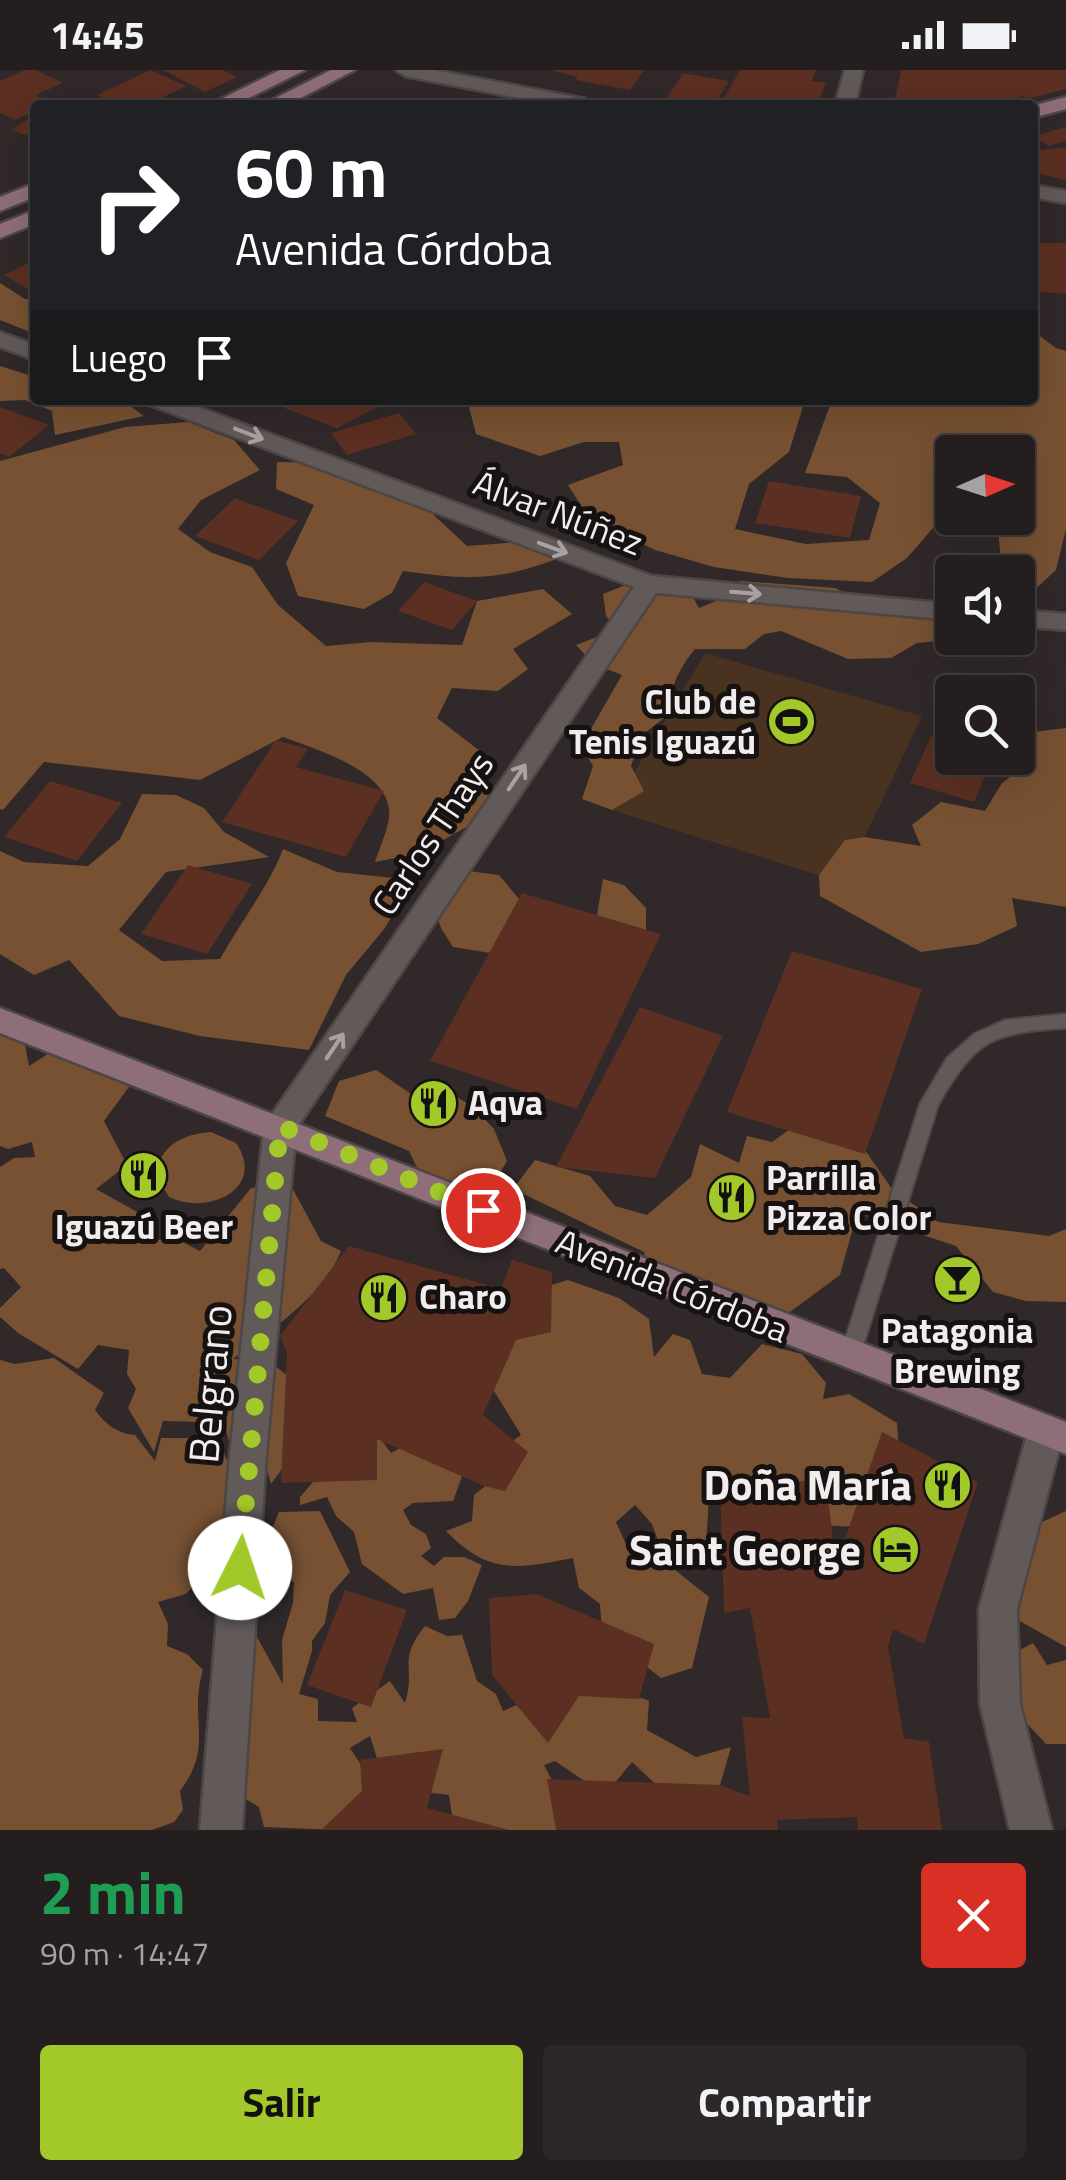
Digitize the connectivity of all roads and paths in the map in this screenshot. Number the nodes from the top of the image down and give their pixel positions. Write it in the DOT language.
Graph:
graph roads {
  1 [pos="296,70"];
  2 [pos="346,70"];
  3 [pos="405,70"];
  4 [pos="854,70"];
  5 [pos="230,100"];
  6 [pos="283,100"];
  7 [pos="560,100"];
  8 [pos="846,100"];
  9 [pos="1066,104"];
  10 [pos="1038,111"];
  11 [pos="30,191"];
  12 [pos="1038,191"];
  13 [pos="1066,197"];
  14 [pos="0,204"];
  15 [pos="30,218"];
  16 [pos="0,232"];
  17 [pos="0,339"];
  18 [pos="30,351"];
  19 [pos="171,405"];
  20 [pos="649,584"];
  21 [pos="935,610"];
  22 [pos="1035,619"];
  23 [pos="1066,622"];
  24 [pos="0,1020"];
  25 [pos="1066,1020"];
  26 [pos="280,1126"];
  27 [pos="850,1356"];
  28 [pos="1056,1434"];
  29 [pos="221,1830"];
  30 [pos="1030,1830"];
  1 -- 5 [label="main road"];
  2 -- 6 [label="main road"];
  3 -- 7 [label="street"];
  4 -- 8 [label="street"];
  9 -- 10 [label="main road"];
  11 -- 14 [label="main road"];
  12 -- 13 [label="street"];
  15 -- 16 [label="main road"];
  17 -- 18 [label="street"];
  19 -- 20 [label="street, Álvar Núñez, one-way"];
  20 -- 21 [label="street, Álvar Núñez, one-way"];
  26 -- 20 [label="street, Carlos Thays, one-way"];
  22 -- 23 [label="street"];
  24 -- 26 [label="main road, Avenida Córdoba"];
  25 -- 27 [label="lane"];
  26 -- 27 [label="main road, Avenida Córdoba"];
  26 -- 29 [label="street, Belgrano"];
  27 -- 28 [label="main road, Avenida Córdoba"];
  28 -- 30 [label="street"];
}
